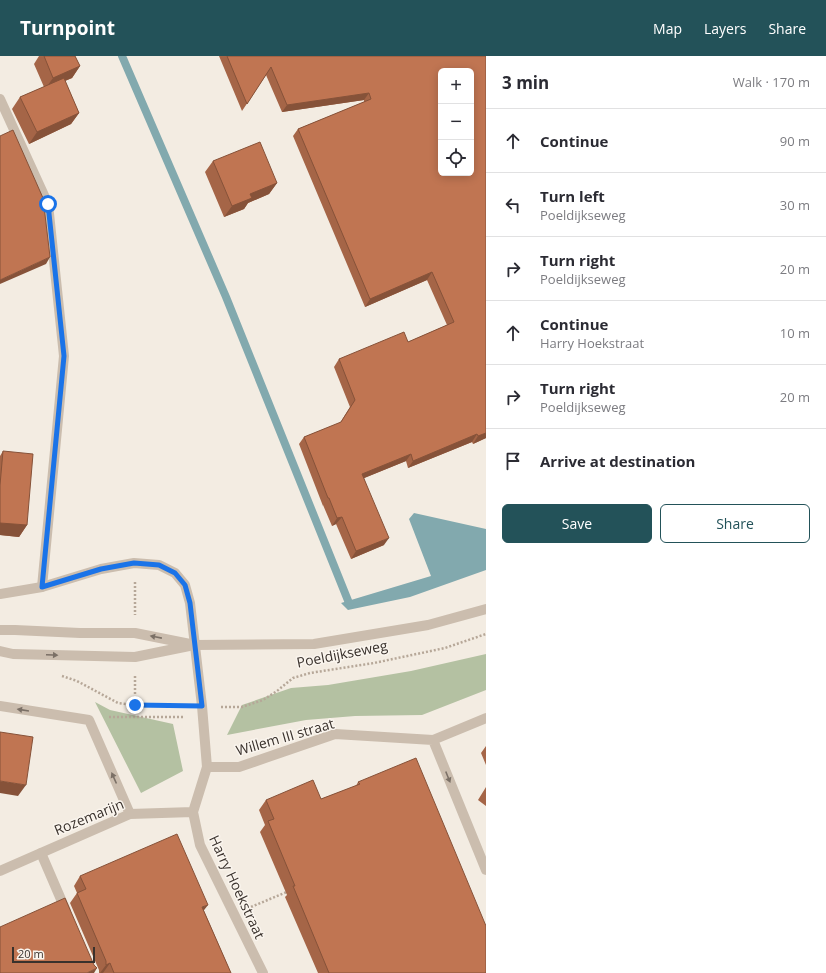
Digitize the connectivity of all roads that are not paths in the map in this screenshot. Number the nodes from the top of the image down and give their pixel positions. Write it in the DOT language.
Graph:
graph roads {
  1 [pos="0,99"];
  2 [pos="42,587"];
  3 [pos="0,594"];
  4 [pos="486,609"];
  5 [pos="0,630"];
  6 [pos="194,645"];
  7 [pos="0,651"];
  8 [pos="0,706"];
  9 [pos="486,718"];
  10 [pos="433,740"];
  11 [pos="207,767"];
  12 [pos="193,812"];
  13 [pos="130,814"];
  14 [pos="41,853"];
  15 [pos="486,870"];
  16 [pos="0,871"];
  17 [pos="69,917"];
  18 [pos="263,973"];
  1 -- 2 [label="street"];
  2 -- 3 [label="street"];
  2 -- 6 [label="street"];
  4 -- 6 [label="street, Poeldijkseweg"];
  6 -- 5 [label="street, Poeldijkseweg, one-way"];
  7 -- 6 [label="street, Poeldijkseweg, one-way"];
  6 -- 11 [label="street, Harry Hoekstraat"];
  13 -- 8 [label="street, one-way"];
  9 -- 10 [label="street, Willem III straat"];
  10 -- 11 [label="street, Willem III straat"];
  10 -- 15 [label="street, one-way"];
  11 -- 12 [label="street, Harry Hoekstraat"];
  12 -- 13 [label="street, Rozemarijn"];
  12 -- 18 [label="street, Harry Hoekstraat"];
  13 -- 14 [label="street, Rozemarijn"];
  14 -- 16 [label="street, Rozemarijn"];
  14 -- 17 [label="street"];
}
